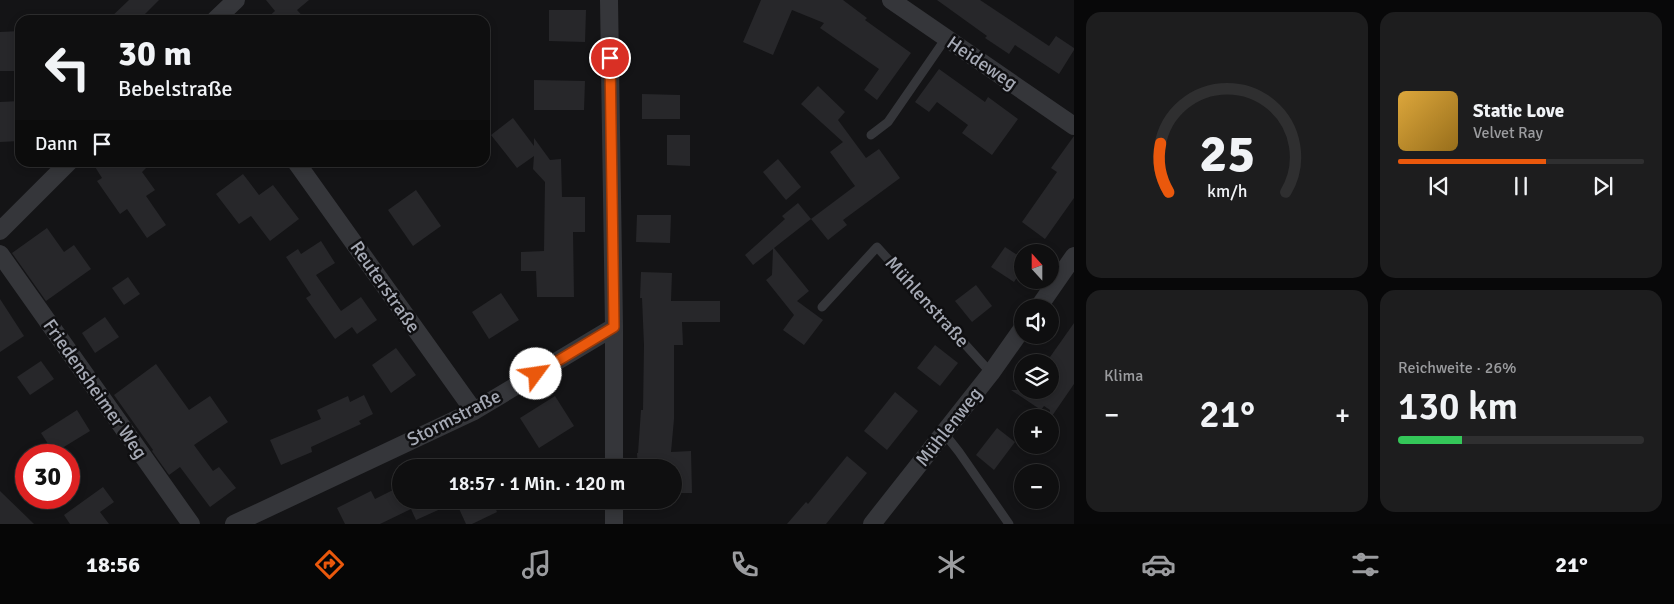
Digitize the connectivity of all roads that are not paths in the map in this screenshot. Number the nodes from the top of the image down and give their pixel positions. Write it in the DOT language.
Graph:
graph roads {
  1 [pos="236,0"];
  2 [pos="609,0"];
  3 [pos="890,0"];
  4 [pos="220,15"];
  5 [pos="946,38"];
  6 [pos="1074,126"];
  7 [pos="871,135"];
  8 [pos="64,167"];
  9 [pos="300,167"];
  10 [pos="0,231"];
  11 [pos="0,254"];
  12 [pos="1074,256"];
  13 [pos="1044,299"];
  14 [pos="822,308"];
  15 [pos="614,327"];
  16 [pos="1014,340"];
  17 [pos="991,373"];
  18 [pos="474,411"];
  19 [pos="944,433"];
  20 [pos="614,459"];
  21 [pos="614,509"];
  22 [pos="191,524"];
  23 [pos="234,524"];
  24 [pos="614,524"];
  25 [pos="872,524"];
  26 [pos="1009,524"];
  1 -- 4 [label="street"];
  2 -- 15 [label="street"];
  3 -- 5 [label="street, Heideweg"];
  5 -- 6 [label="street, Heideweg"];
  5 -- 7 [label="lane"];
  8 -- 10 [label="street"];
  9 -- 18 [label="street, Reuterstraße"];
  11 -- 22 [label="street, Friedensheimer Weg"];
  12 -- 13 [label="street"];
  14 -- 17 [label="lane, Mühlenstraße"];
  15 -- 18 [label="street, Stormstraße"];
  15 -- 20 [label="street"];
  16 -- 17 [label="street, Mühlenweg"];
  17 -- 19 [label="street, Mühlenweg"];
  18 -- 23 [label="street, Stormstraße"];
  19 -- 25 [label="street, Mühlenweg"];
  19 -- 26 [label="lane"];
  21 -- 24 [label="street"];
}
